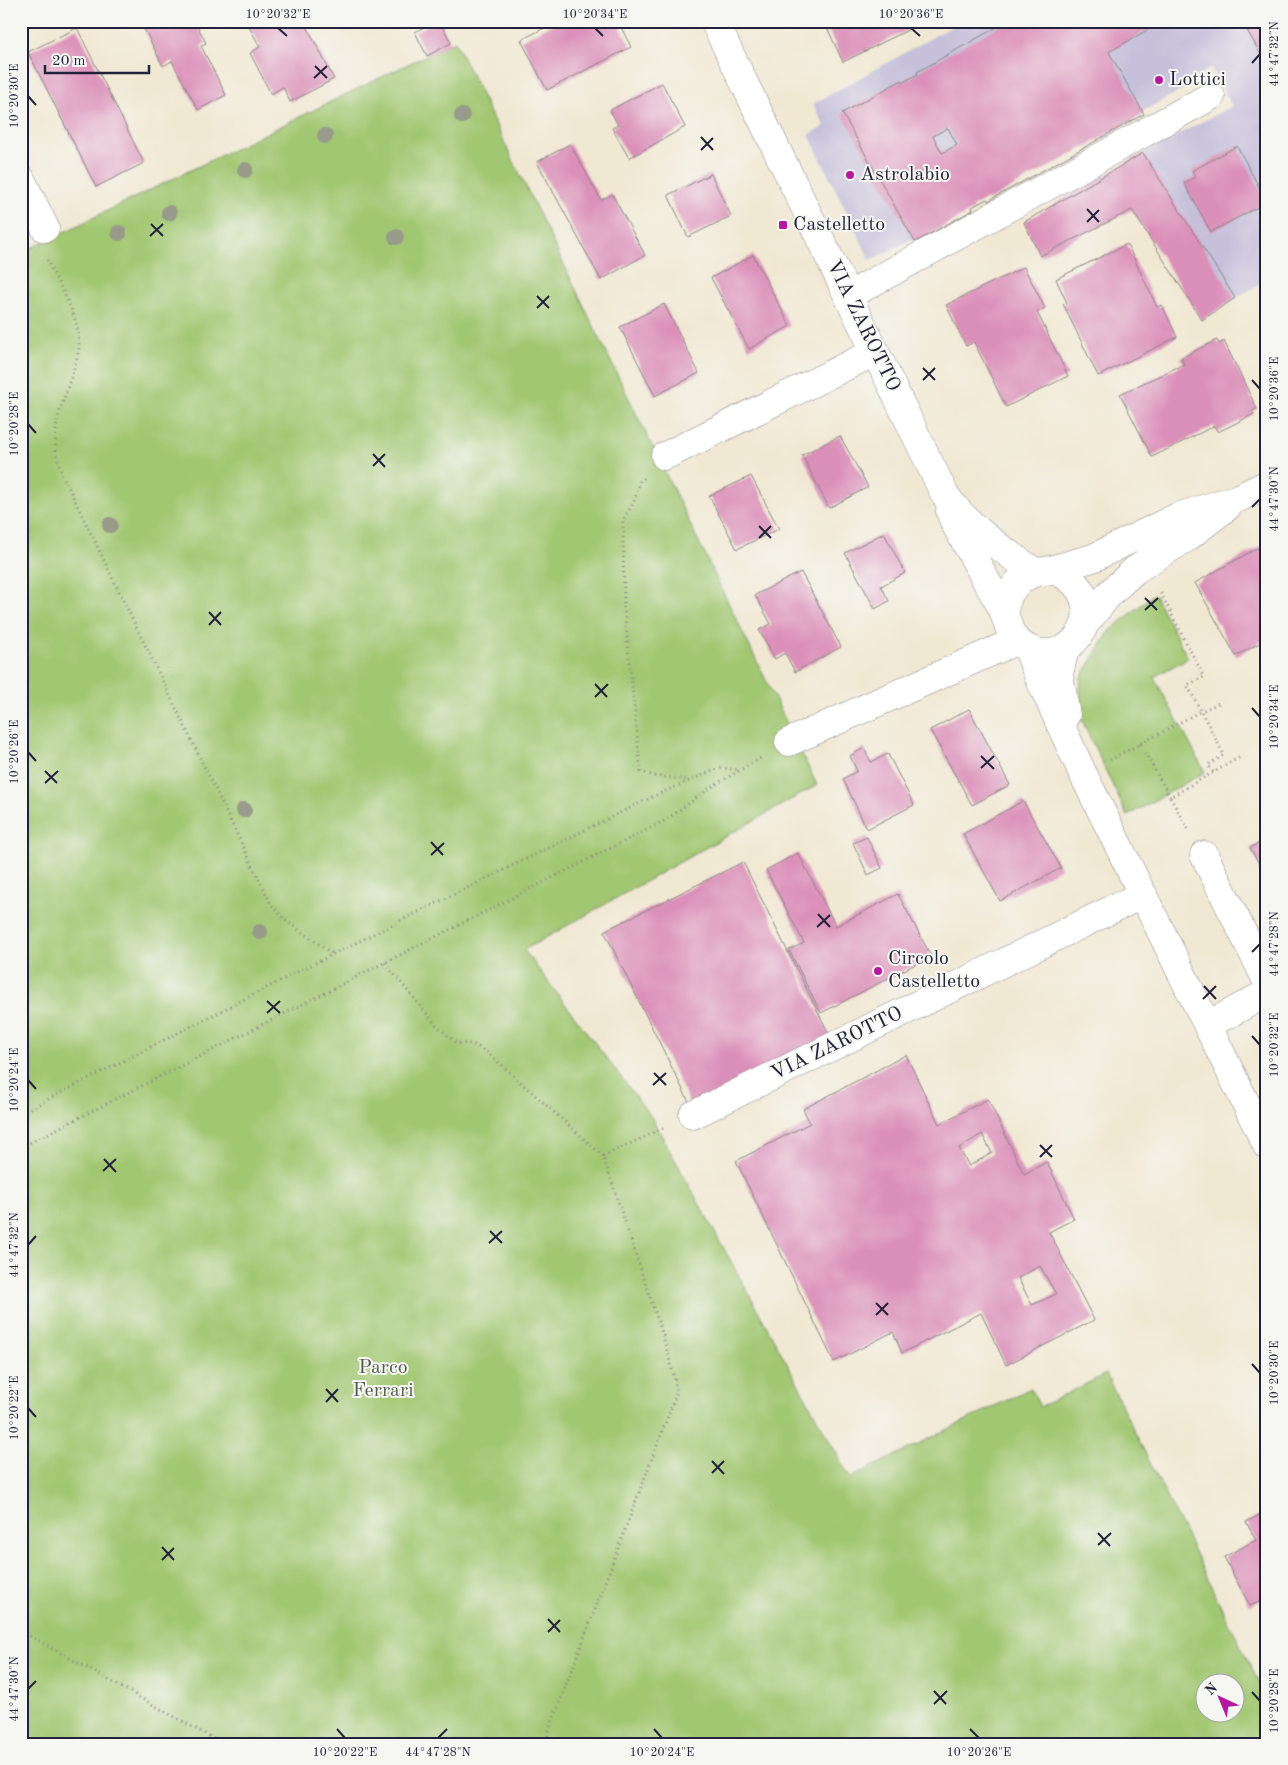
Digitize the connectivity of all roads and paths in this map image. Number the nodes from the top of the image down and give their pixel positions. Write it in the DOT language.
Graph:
graph roads {
  1 [pos="714,21"];
  2 [pos="1212,96"];
  3 [pos="21,179"];
  4 [pos="45,228"];
  5 [pos="848,296"];
  6 [pos="875,352"];
  7 [pos="665,456"];
  8 [pos="1258,488"];
  9 [pos="946,495"];
  10 [pos="1043,571"];
  11 [pos="1157,586"];
  12 [pos="1004,612"];
  13 [pos="1086,624"];
  14 [pos="1022,645"];
  15 [pos="1065,649"];
  16 [pos="1219,703"];
  17 [pos="1201,711"];
  18 [pos="789,742"];
  19 [pos="1140,744"];
  20 [pos="1242,756"];
  21 [pos="741,770"];
  22 [pos="1213,772"];
  23 [pos="1083,774"];
  24 [pos="691,780"];
  25 [pos="1170,797"];
  26 [pos="1197,844"];
  27 [pos="1143,894"];
  28 [pos="333,954"];
  29 [pos="385,963"];
  30 [pos="1267,981"];
  31 [pos="1267,993"];
  32 [pos="1208,1025"];
  33 [pos="21,1113"];
  34 [pos="693,1115"];
  35 [pos="1267,1146"];
  36 [pos="21,1147"];
  37 [pos="603,1156"];
  38 [pos="21,1632"];
  39 [pos="223,1744"];
  40 [pos="544,1744"];
  1 -- 5 [label="street, VIA ZAROTTO"];
  2 -- 5 [label="street"];
  3 -- 4 [label="street"];
  4 -- 28 [label="path"];
  5 -- 6 [label="street, VIA ZAROTTO"];
  6 -- 7 [label="street"];
  6 -- 9 [label="street, VIA ZAROTTO"];
  7 -- 24 [label="path"];
  8 -- 10 [label="street"];
  8 -- 13 [label="street"];
  9 -- 10 [label="street, VIA ZAROTTO"];
  9 -- 12 [label="street, VIA ZAROTTO"];
  10 -- 12 [label="street"];
  10 -- 13 [label="street, VIA ZAROTTO"];
  11 -- 17 [label="path"];
  12 -- 14 [label="street, VIA ZAROTTO"];
  13 -- 15 [label="street, VIA ZAROTTO"];
  14 -- 15 [label="street"];
  14 -- 18 [label="street"];
  14 -- 23 [label="street, VIA ZAROTTO"];
  15 -- 23 [label="street, VIA ZAROTTO"];
  16 -- 17 [label="path"];
  17 -- 19 [label="path"];
  17 -- 22 [label="path"];
  18 -- 21 [label="path"];
  19 -- 23 [label="path"];
  19 -- 25 [label="path"];
  20 -- 22 [label="path"];
  21 -- 24 [label="path"];
  21 -- 29 [label="path"];
  22 -- 25 [label="path"];
  23 -- 27 [label="street, VIA ZAROTTO"];
  24 -- 28 [label="path"];
  25 -- 26 [label="path"];
  26 -- 30 [label="street"];
  27 -- 32 [label="street, VIA ZAROTTO"];
  27 -- 34 [label="street, VIA ZAROTTO"];
  28 -- 33 [label="path"];
  29 -- 36 [label="path"];
  29 -- 37 [label="path"];
  31 -- 32 [label="street"];
  32 -- 35 [label="street, VIA ZAROTTO"];
  34 -- 37 [label="path"];
  37 -- 40 [label="path"];
  38 -- 39 [label="path"];
}
